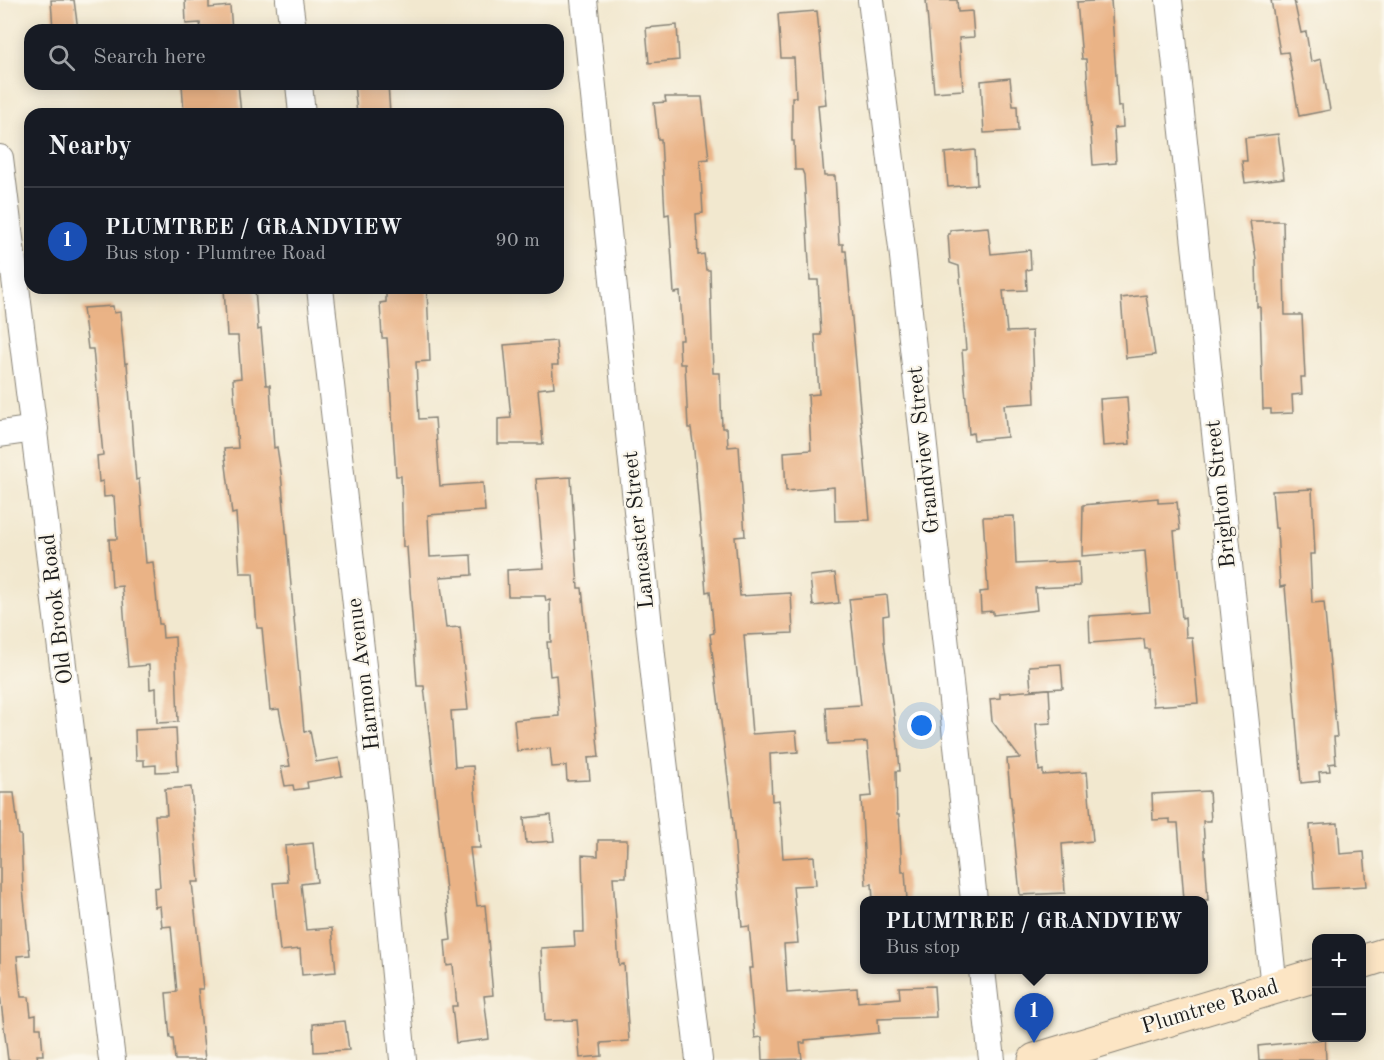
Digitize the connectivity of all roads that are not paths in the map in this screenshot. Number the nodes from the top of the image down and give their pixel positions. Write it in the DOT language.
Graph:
graph roads {
  1 [pos="289,0"];
  2 [pos="584,0"];
  3 [pos="871,0"];
  4 [pos="1169,0"];
  5 [pos="292,24"];
  6 [pos="299,90"];
  7 [pos="301,108"];
  8 [pos="0,158"];
  9 [pos="321,294"];
  10 [pos="35,429"];
  11 [pos="0,434"];
  12 [pos="974,896"];
  13 [pos="1384,955"];
  14 [pos="1366,961"];
  15 [pos="983,974"];
  16 [pos="1312,977"];
  17 [pos="1274,988"];
  18 [pos="1081,1053"];
  19 [pos="112,1060"];
  20 [pos="403,1060"];
  21 [pos="699,1060"];
  22 [pos="992,1060"];
  23 [pos="1035,1060"];
  1 -- 5 [label="street"];
  2 -- 21 [label="street, Lancaster Street"];
  3 -- 12 [label="street, Grandview Street"];
  4 -- 17 [label="street, Brighton Street"];
  6 -- 7 [label="street"];
  8 -- 10 [label="street, Old Brook Road"];
  9 -- 20 [label="street, Harmon Avenue"];
  10 -- 11 [label="street"];
  10 -- 19 [label="street, Old Brook Road"];
  13 -- 14 [label="street"];
  15 -- 22 [label="street"];
  16 -- 17 [label="street, Plumtree Road"];
  17 -- 18 [label="street, Plumtree Road"];
  18 -- 23 [label="street, Plumtree Road"];
}
